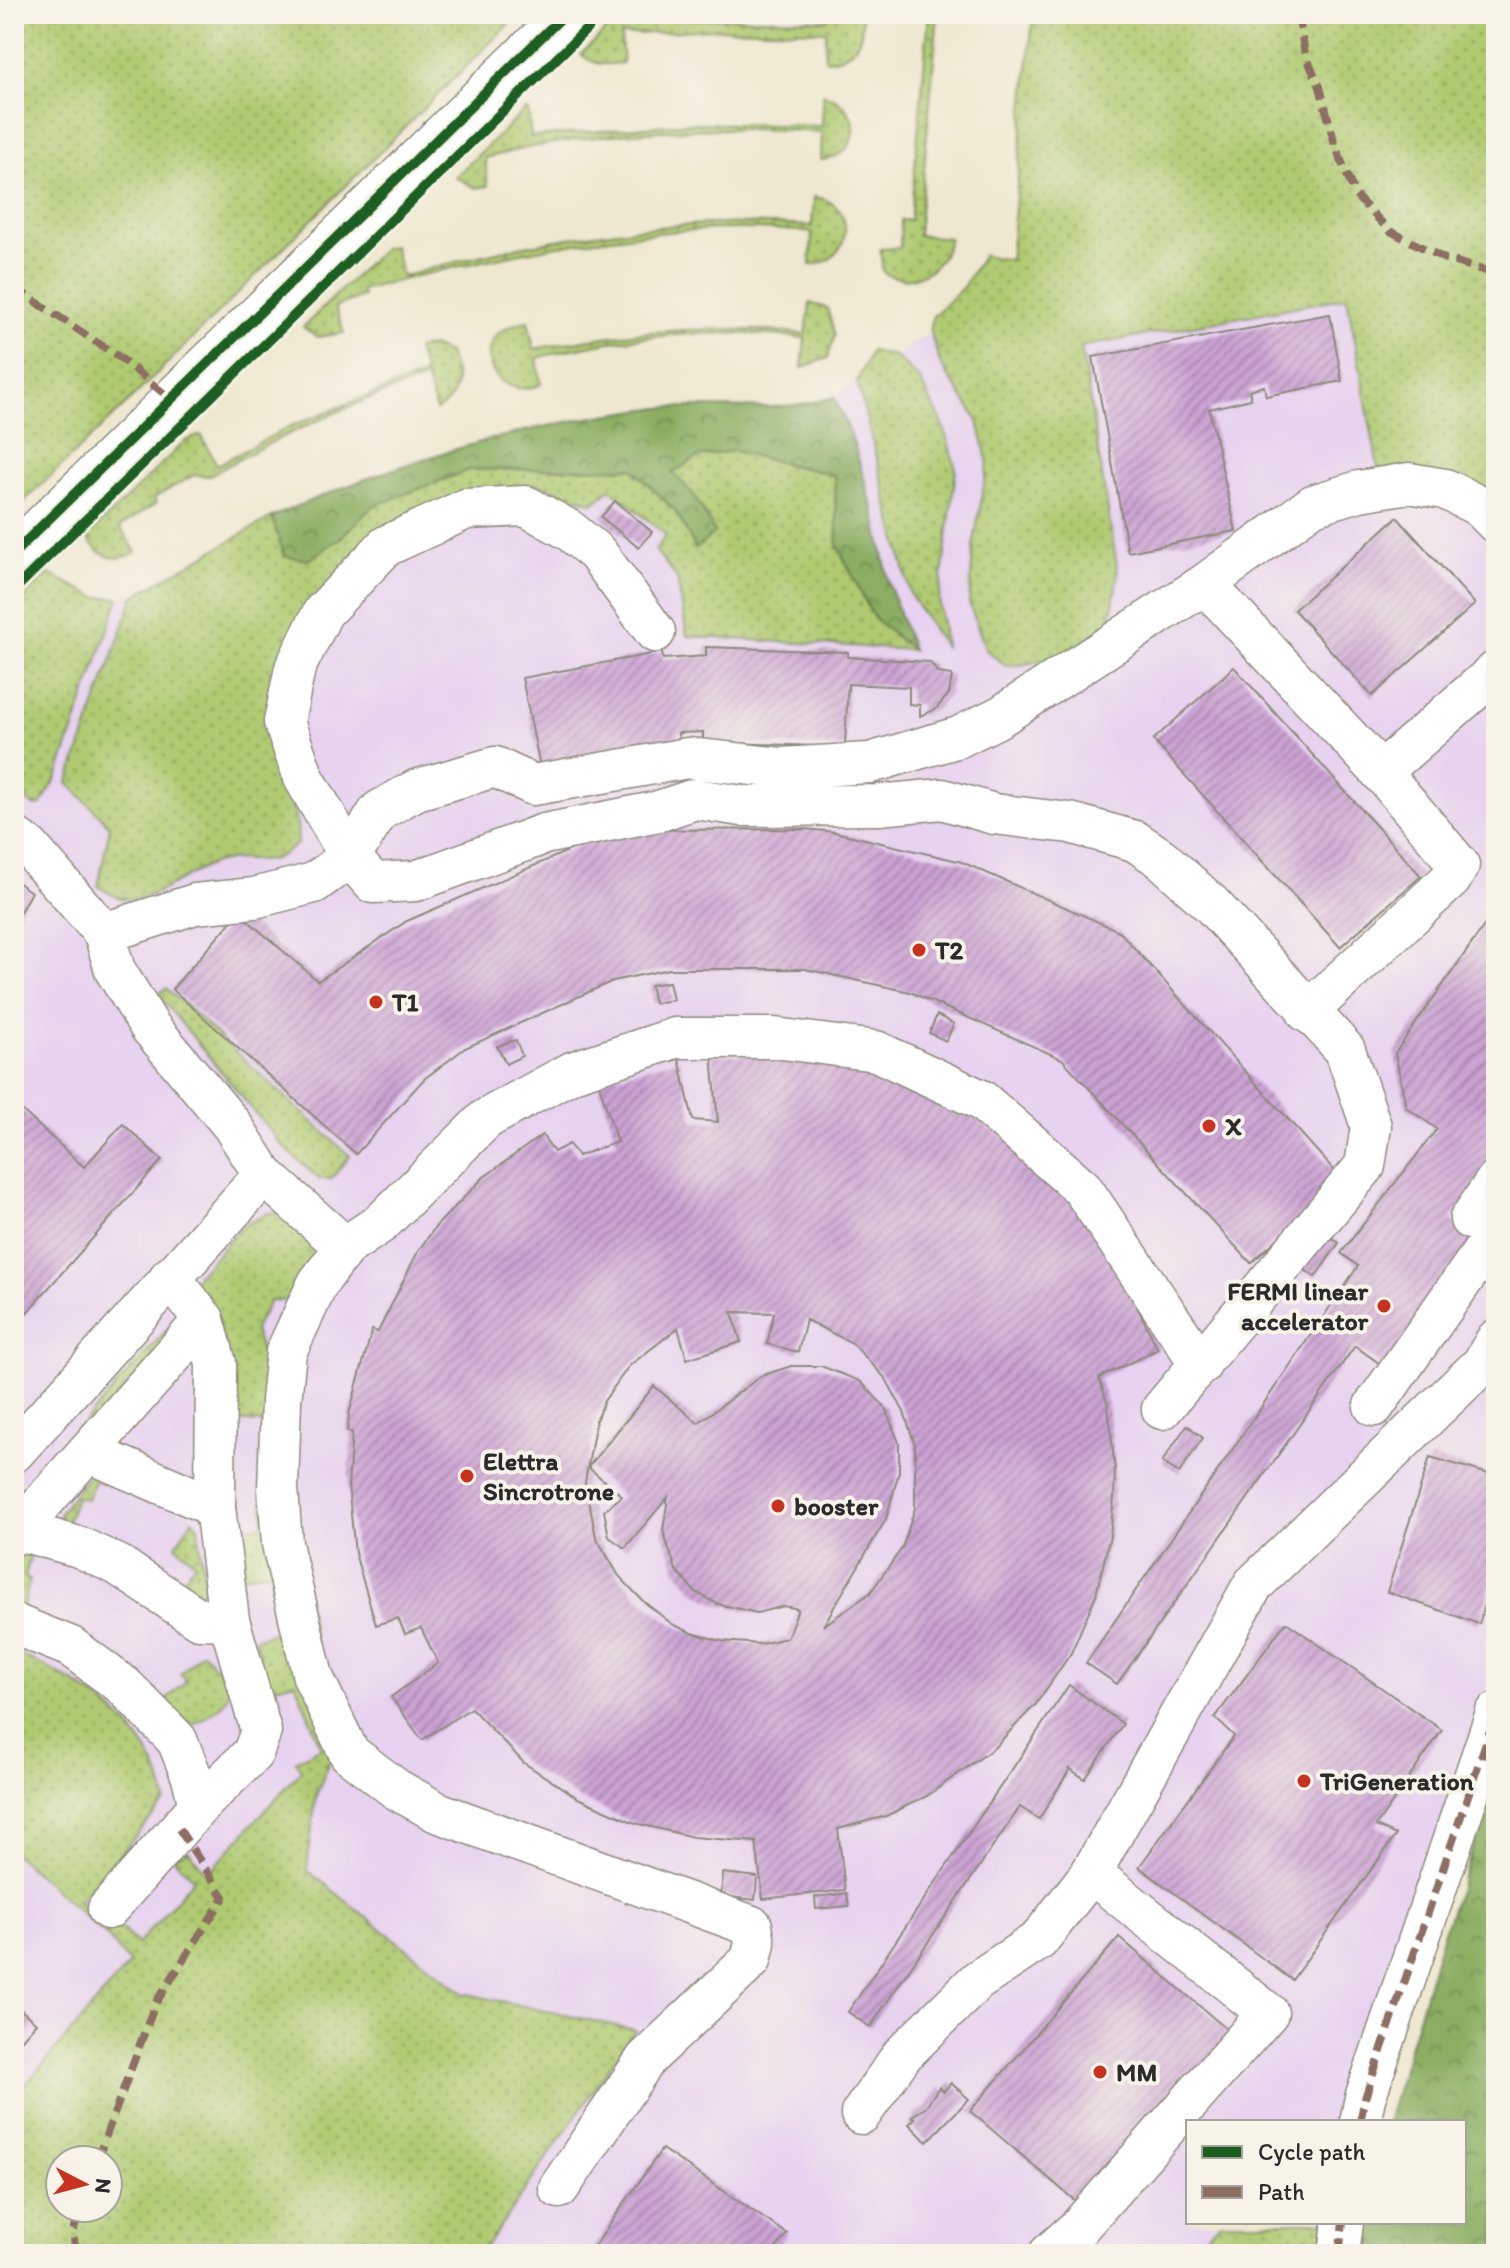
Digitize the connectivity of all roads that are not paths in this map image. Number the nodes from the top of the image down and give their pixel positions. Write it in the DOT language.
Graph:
graph roads {
  1 [pos="565,14"];
  2 [pos="1496,523"];
  3 [pos="14,553"];
  4 [pos="1205,584"];
  5 [pos="655,632"];
  6 [pos="1496,671"];
  7 [pos="688,758"];
  8 [pos="1381,772"];
  9 [pos="695,799"];
  10 [pos="14,837"];
  11 [pos="350,857"];
  12 [pos="104,933"];
  13 [pos="1307,1012"];
  14 [pos="264,1175"];
  15 [pos="1496,1181"];
  16 [pos="1483,1226"];
  17 [pos="345,1247"];
  18 [pos="170,1277"];
  19 [pos="204,1320"];
  20 [pos="1496,1340"];
  21 [pos="1201,1365"];
  22 [pos="1374,1406"];
  23 [pos="1162,1409"];
  24 [pos="14,1452"];
  25 [pos="88,1452"];
  26 [pos="215,1507"];
  27 [pos="16,1532"];
  28 [pos="229,1620"];
  29 [pos="14,1624"];
  30 [pos="1496,1713"];
  31 [pos="199,1806"];
  32 [pos="1091,1873"];
  33 [pos="108,1909"];
  34 [pos="861,2114"];
  35 [pos="1360,2120"];
  36 [pos="559,2188"];
  37 [pos="1343,2224"];
  38 [pos="1049,2254"];
  39 [pos="1339,2254"];
  1 -- 3 [label="street"];
  2 -- 4 [label="street"];
  4 -- 7 [label="street"];
  4 -- 8 [label="street"];
  5 -- 11 [label="street"];
  6 -- 8 [label="street"];
  7 -- 9 [label="street"];
  7 -- 11 [label="street"];
  8 -- 13 [label="street"];
  9 -- 11 [label="street"];
  9 -- 13 [label="street"];
  10 -- 12 [label="street"];
  11 -- 12 [label="street"];
  12 -- 14 [label="street"];
  13 -- 21 [label="street"];
  14 -- 17 [label="street"];
  14 -- 18 [label="street"];
  15 -- 16 [label="street"];
  16 -- 22 [label="street"];
  17 -- 21 [label="street"];
  17 -- 36 [label="street"];
  18 -- 19 [label="street"];
  18 -- 24 [label="street"];
  19 -- 25 [label="street"];
  19 -- 26 [label="street"];
  20 -- 32 [label="street"];
  21 -- 23 [label="street"];
  25 -- 26 [label="street"];
  25 -- 27 [label="street"];
  26 -- 28 [label="street"];
  27 -- 28 [label="street"];
  28 -- 31 [label="street"];
  29 -- 31 [label="street"];
  30 -- 35 [label="street"];
  31 -- 33 [label="street"];
  32 -- 34 [label="street"];
  32 -- 38 [label="street"];
  37 -- 39 [label="street"];
}
